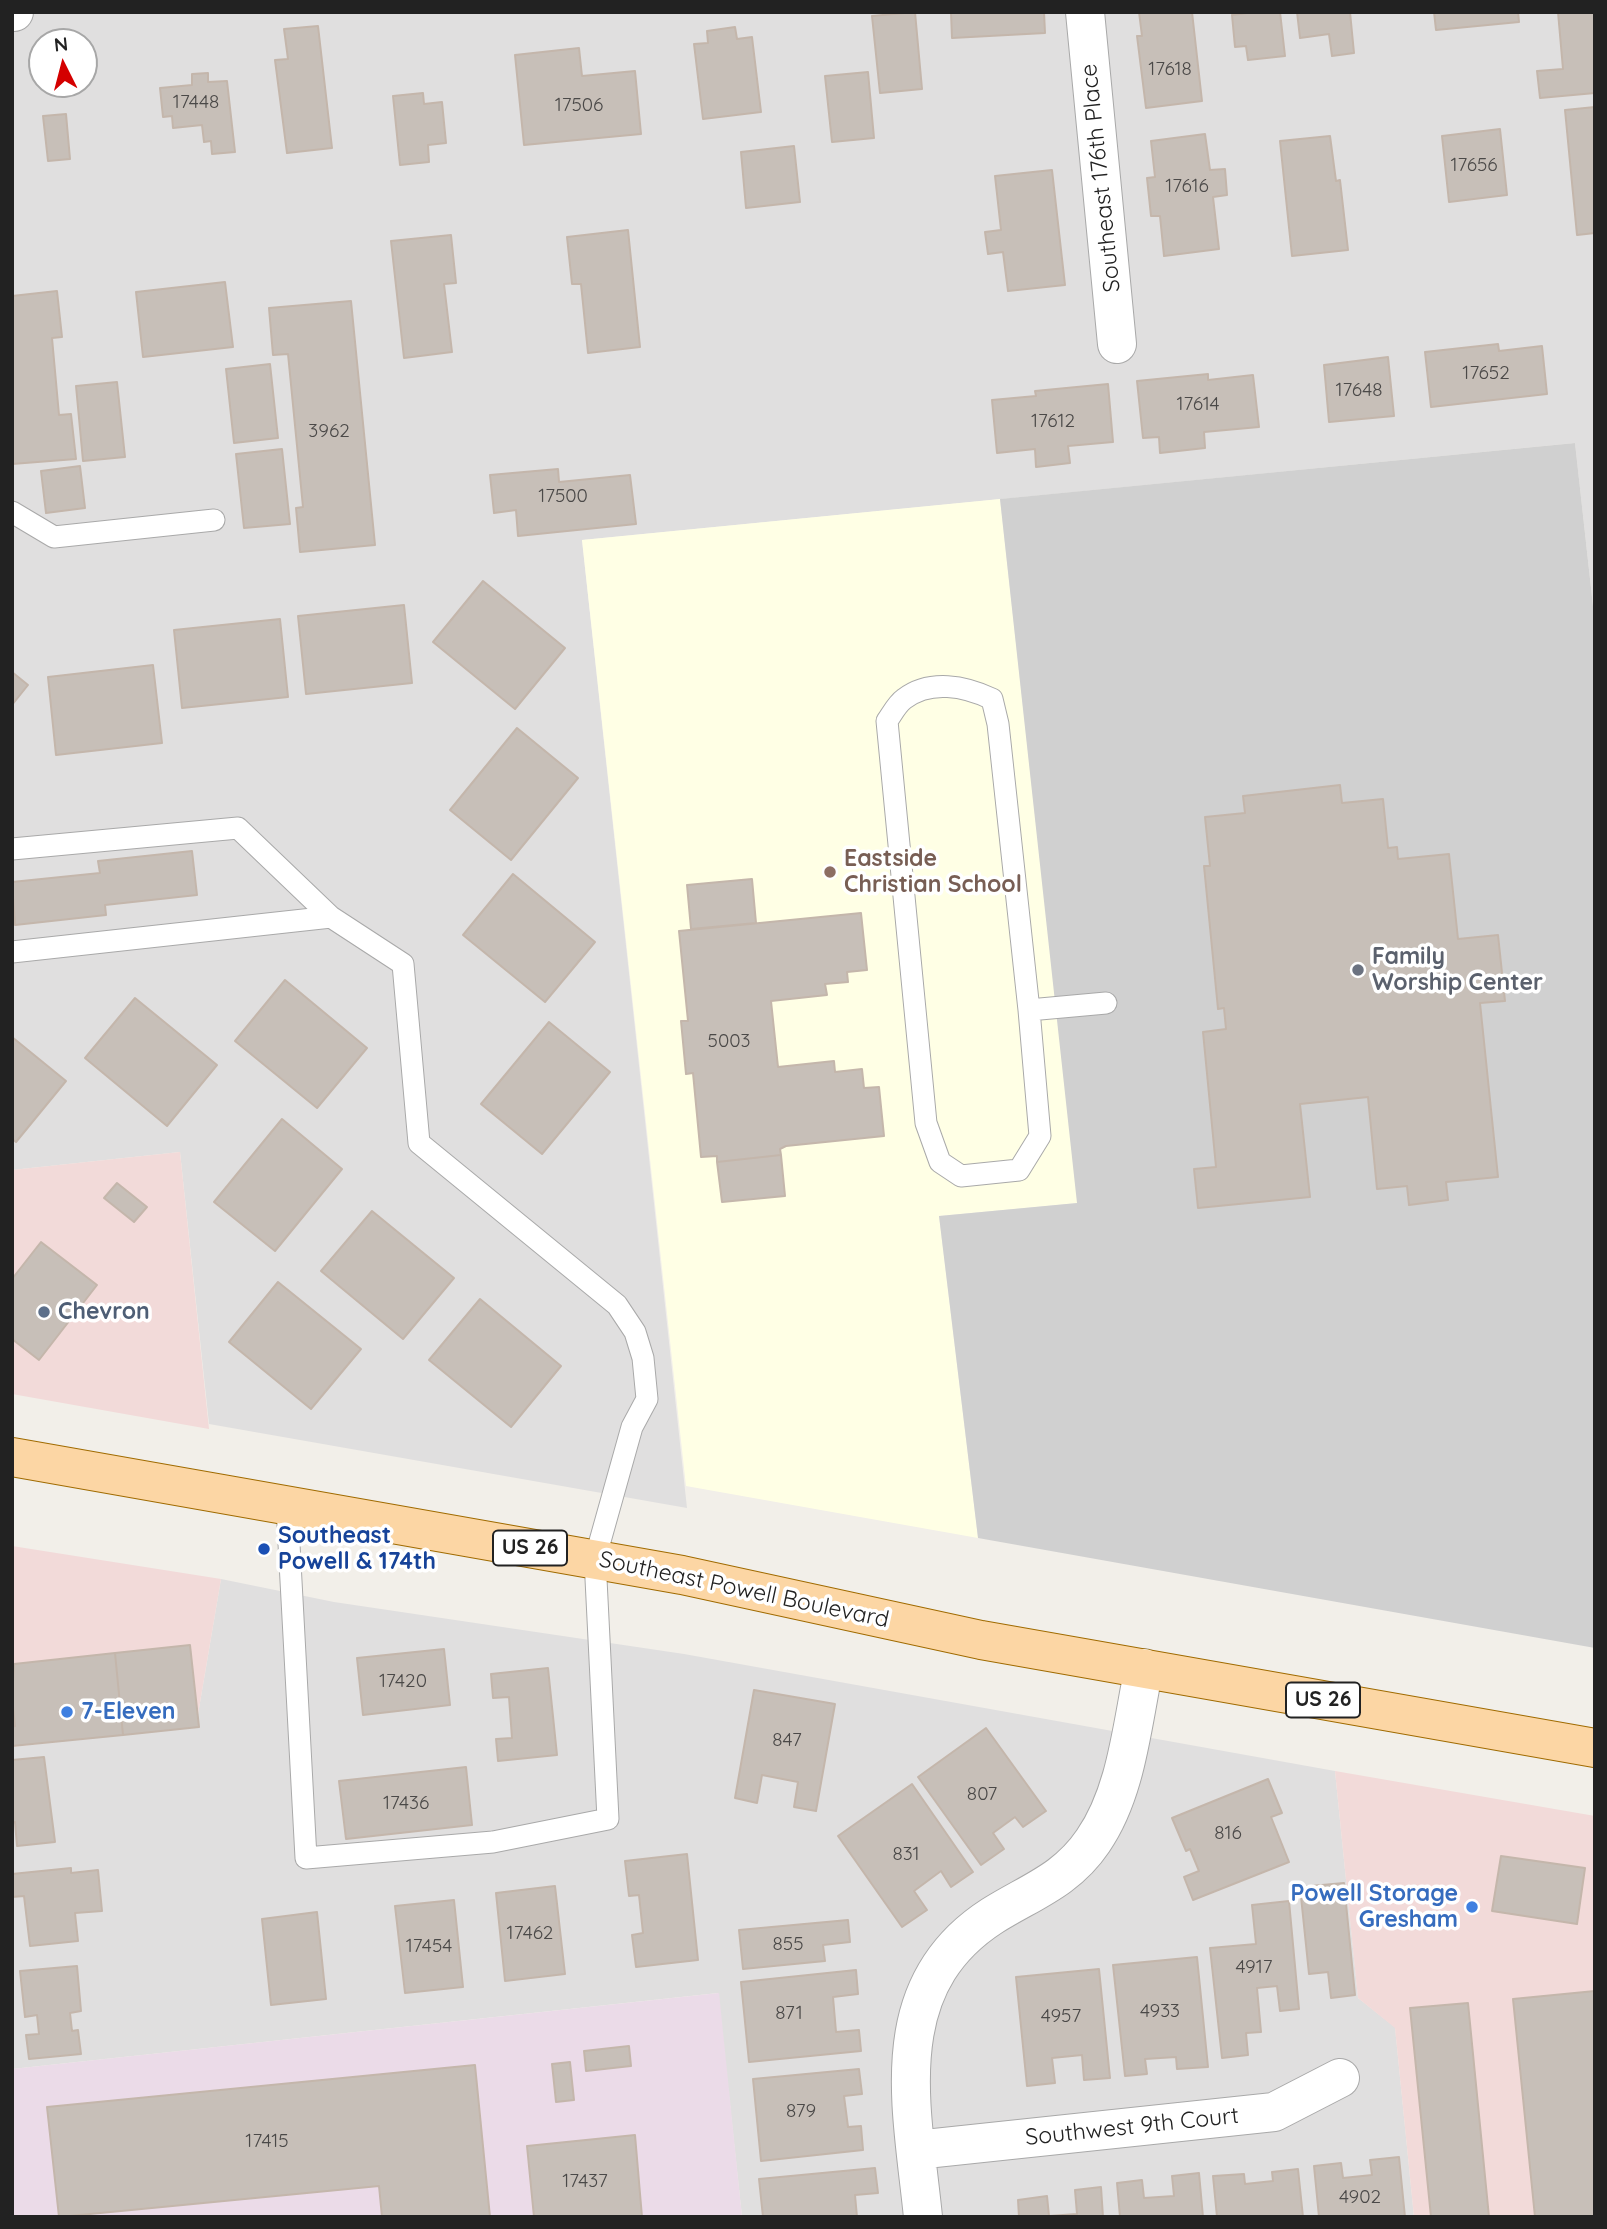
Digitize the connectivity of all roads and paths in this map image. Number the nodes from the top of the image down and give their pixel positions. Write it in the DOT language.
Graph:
graph roads {
  1 [pos="1085,12"];
  2 [pos="1117,344"];
  3 [pos="12,512"];
  4 [pos="214,520"];
  5 [pos="12,849"];
  6 [pos="331,917"];
  7 [pos="12,952"];
  8 [pos="1106,1003"];
  9 [pos="1029,1010"];
  10 [pos="12,1457"];
  11 [pos="287,1507"];
  12 [pos="595,1559"];
  13 [pos="1144,1668"];
  14 [pos="1595,1748"];
  15 [pos="1340,2078"];
  16 [pos="916,2150"];
  17 [pos="923,2217"];
  1 -- 2 [label="street, Southeast 176th Place"];
  3 -- 4 [label="lane"];
  5 -- 6 [label="lane"];
  6 -- 7 [label="lane"];
  6 -- 12 [label="lane"];
  8 -- 9 [label="lane"];
  9 -- 9 [label="lane"];
  10 -- 11 [label="main road, Southeast Powell Boulevard / US 26"];
  11 -- 12 [label="main road, Southeast Powell Boulevard / US 26"];
  11 -- 12 [label="lane"];
  12 -- 13 [label="main road, Southeast Powell Boulevard / US 26"];
  13 -- 14 [label="main road, US 26"];
  13 -- 16 [label="street"];
  15 -- 16 [label="street, Southwest 9th Court"];
  16 -- 17 [label="street"];
}
